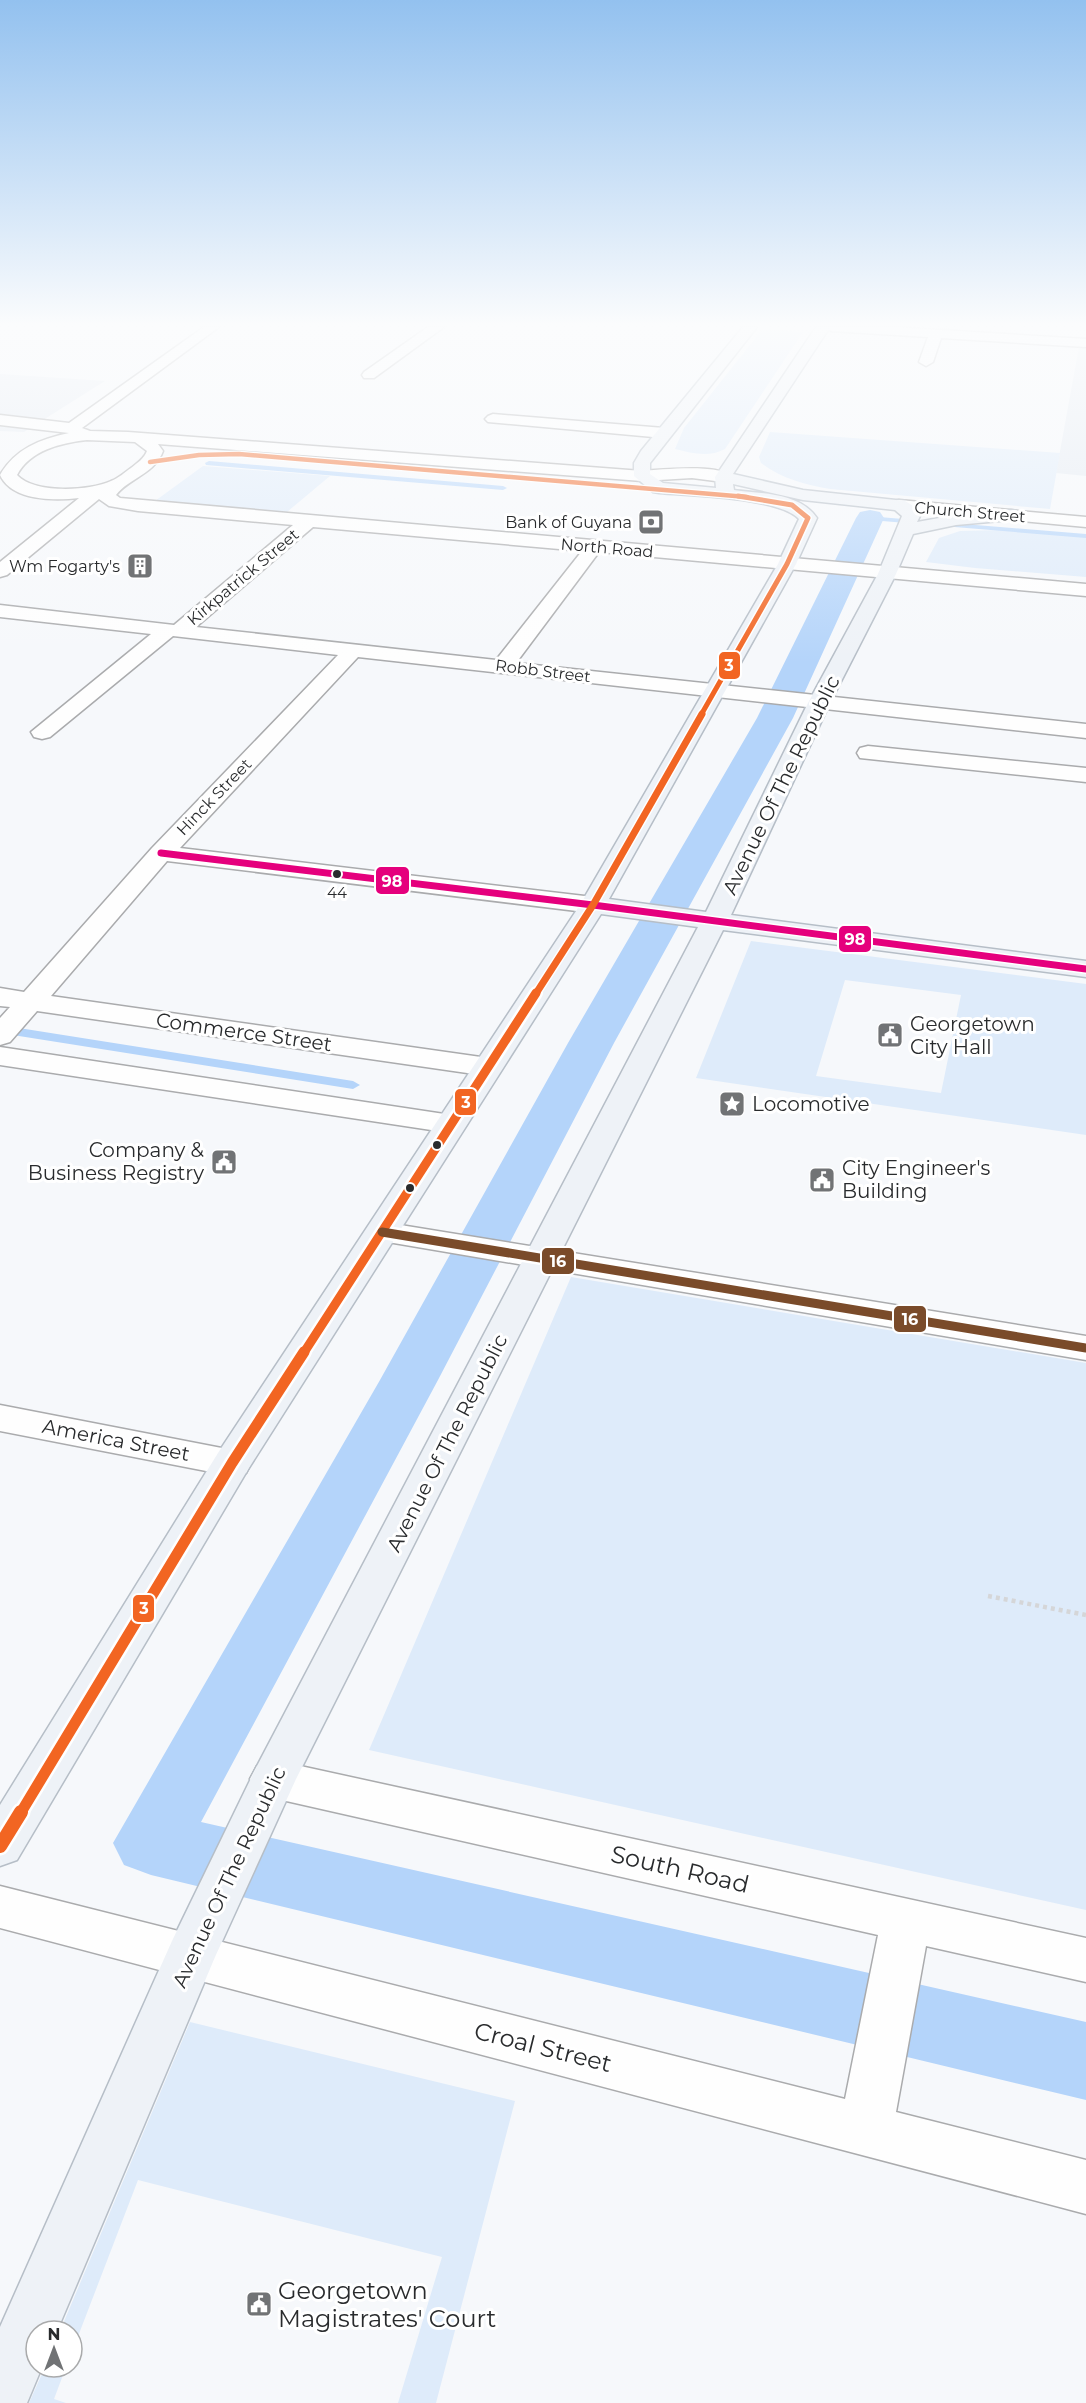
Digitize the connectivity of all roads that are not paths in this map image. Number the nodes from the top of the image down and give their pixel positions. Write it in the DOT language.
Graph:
graph roads {
  1 [pos="61,439"];
  2 [pos="141,439"];
  3 [pos="154,439"];
  4 [pos="659,439"];
  5 [pos="754,439"];
  6 [pos="150,462"];
  7 [pos="642,476"];
  8 [pos="725,486"];
  9 [pos="659,488"];
  10 [pos="105,489"];
  11 [pos="42,492"];
  12 [pos="862,501"];
  13 [pos="899,505"];
  14 [pos="803,513"];
  15 [pos="42,514"];
  16 [pos="1011,515"];
  17 [pos="308,522"];
  18 [pos="1086,522"];
  19 [pos="906,530"];
  20 [pos="594,546"];
  21 [pos="793,565"];
  22 [pos="0,571"];
  23 [pos="878,573"];
  24 [pos="1086,590"];
  25 [pos="0,611"];
  26 [pos="173,631"];
  27 [pos="354,650"];
  28 [pos="503,666"];
  29 [pos="716,692"];
  30 [pos="819,703"];
  31 [pos="1086,730"];
  32 [pos="42,732"];
  33 [pos="868,753"];
  34 [pos="1086,775"];
  35 [pos="161,853"];
  36 [pos="605,907"];
  37 [pos="699,920"];
  38 [pos="1086,969"];
  39 [pos="0,997"];
  40 [pos="29,1001"];
  41 [pos="0,1036"];
  42 [pos="0,1056"];
  43 [pos="488,1067"];
  44 [pos="451,1124"];
  45 [pos="382,1232"];
  46 [pos="542,1258"];
  47 [pos="1086,1348"];
  48 [pos="0,1418"];
  49 [pos="232,1462"];
  50 [pos="265,1797"];
  51 [pos="0,1846"];
  52 [pos="0,1907"];
  53 [pos="902,1942"];
  54 [pos="190,1957"];
  55 [pos="1086,1960"];
  56 [pos="866,2130"];
  57 [pos="1086,2187"];
  58 [pos="0,2396"];
  1 -- 11 [label="street"];
  2 -- 6 [label="street"];
  3 -- 7 [label="street, Church Street"];
  4 -- 7 [label="main road"];
  5 -- 8 [label="main road"];
  6 -- 9 [label="street, Church Street"];
  6 -- 10 [label="street"];
  7 -- 8 [label="street, Church Street"];
  7 -- 9 [label="main road"];
  8 -- 9 [label="main road, Church Street"];
  8 -- 12 [label="main road, Church Street"];
  8 -- 14 [label="main road, Church Street"];
  10 -- 11 [label="street"];
  10 -- 17 [label="street, North Road"];
  10 -- 22 [label="street"];
  11 -- 15 [label="street"];
  12 -- 13 [label="main road, Church Street"];
  12 -- 14 [label="main road"];
  13 -- 16 [label="street, Church Street"];
  13 -- 19 [label="main road"];
  14 -- 21 [label="main road"];
  16 -- 18 [label="street, Church Street"];
  16 -- 19 [label="main road"];
  17 -- 20 [label="street, North Road"];
  17 -- 26 [label="street, Kirkpatrick Street"];
  19 -- 23 [label="main road, Avenue Of The Republic"];
  20 -- 21 [label="street, North Road"];
  20 -- 28 [label="street"];
  21 -- 23 [label="street, North Road"];
  21 -- 29 [label="main road"];
  23 -- 24 [label="street, North Road"];
  23 -- 30 [label="main road, Avenue Of The Republic"];
  25 -- 26 [label="street, Robb Street"];
  26 -- 27 [label="street, Robb Street"];
  26 -- 32 [label="street, Kirkpatrick Street"];
  27 -- 28 [label="street, Robb Street"];
  27 -- 35 [label="street, Hinck Street"];
  28 -- 29 [label="street, Robb Street"];
  29 -- 30 [label="street, Robb Street"];
  29 -- 36 [label="main road"];
  30 -- 31 [label="street, Robb Street"];
  30 -- 37 [label="main road, Avenue Of The Republic"];
  33 -- 34 [label="street"];
  35 -- 36 [label="street"];
  35 -- 40 [label="street, Hinck Street"];
  36 -- 37 [label="main road"];
  36 -- 43 [label="main road"];
  37 -- 38 [label="main road"];
  37 -- 46 [label="main road, Avenue Of The Republic"];
  39 -- 40 [label="street, Commerce Street"];
  40 -- 41 [label="street, Hinck Street"];
  40 -- 43 [label="street, Commerce Street"];
  42 -- 44 [label="street"];
  43 -- 44 [label="main road"];
  44 -- 45 [label="main road"];
  45 -- 46 [label="street"];
  45 -- 49 [label="main road"];
  46 -- 47 [label="street"];
  46 -- 50 [label="main road, Avenue Of The Republic"];
  48 -- 49 [label="street, America Street"];
  49 -- 51 [label="main road"];
  50 -- 53 [label="street, South Road"];
  50 -- 54 [label="main road, Avenue Of The Republic"];
  52 -- 54 [label="street, Croal Street"];
  53 -- 55 [label="street, South Road"];
  53 -- 56 [label="street"];
  54 -- 56 [label="street, Croal Street"];
  54 -- 58 [label="main road, Avenue Of The Republic"];
  56 -- 57 [label="street, Croal Street"];
}
